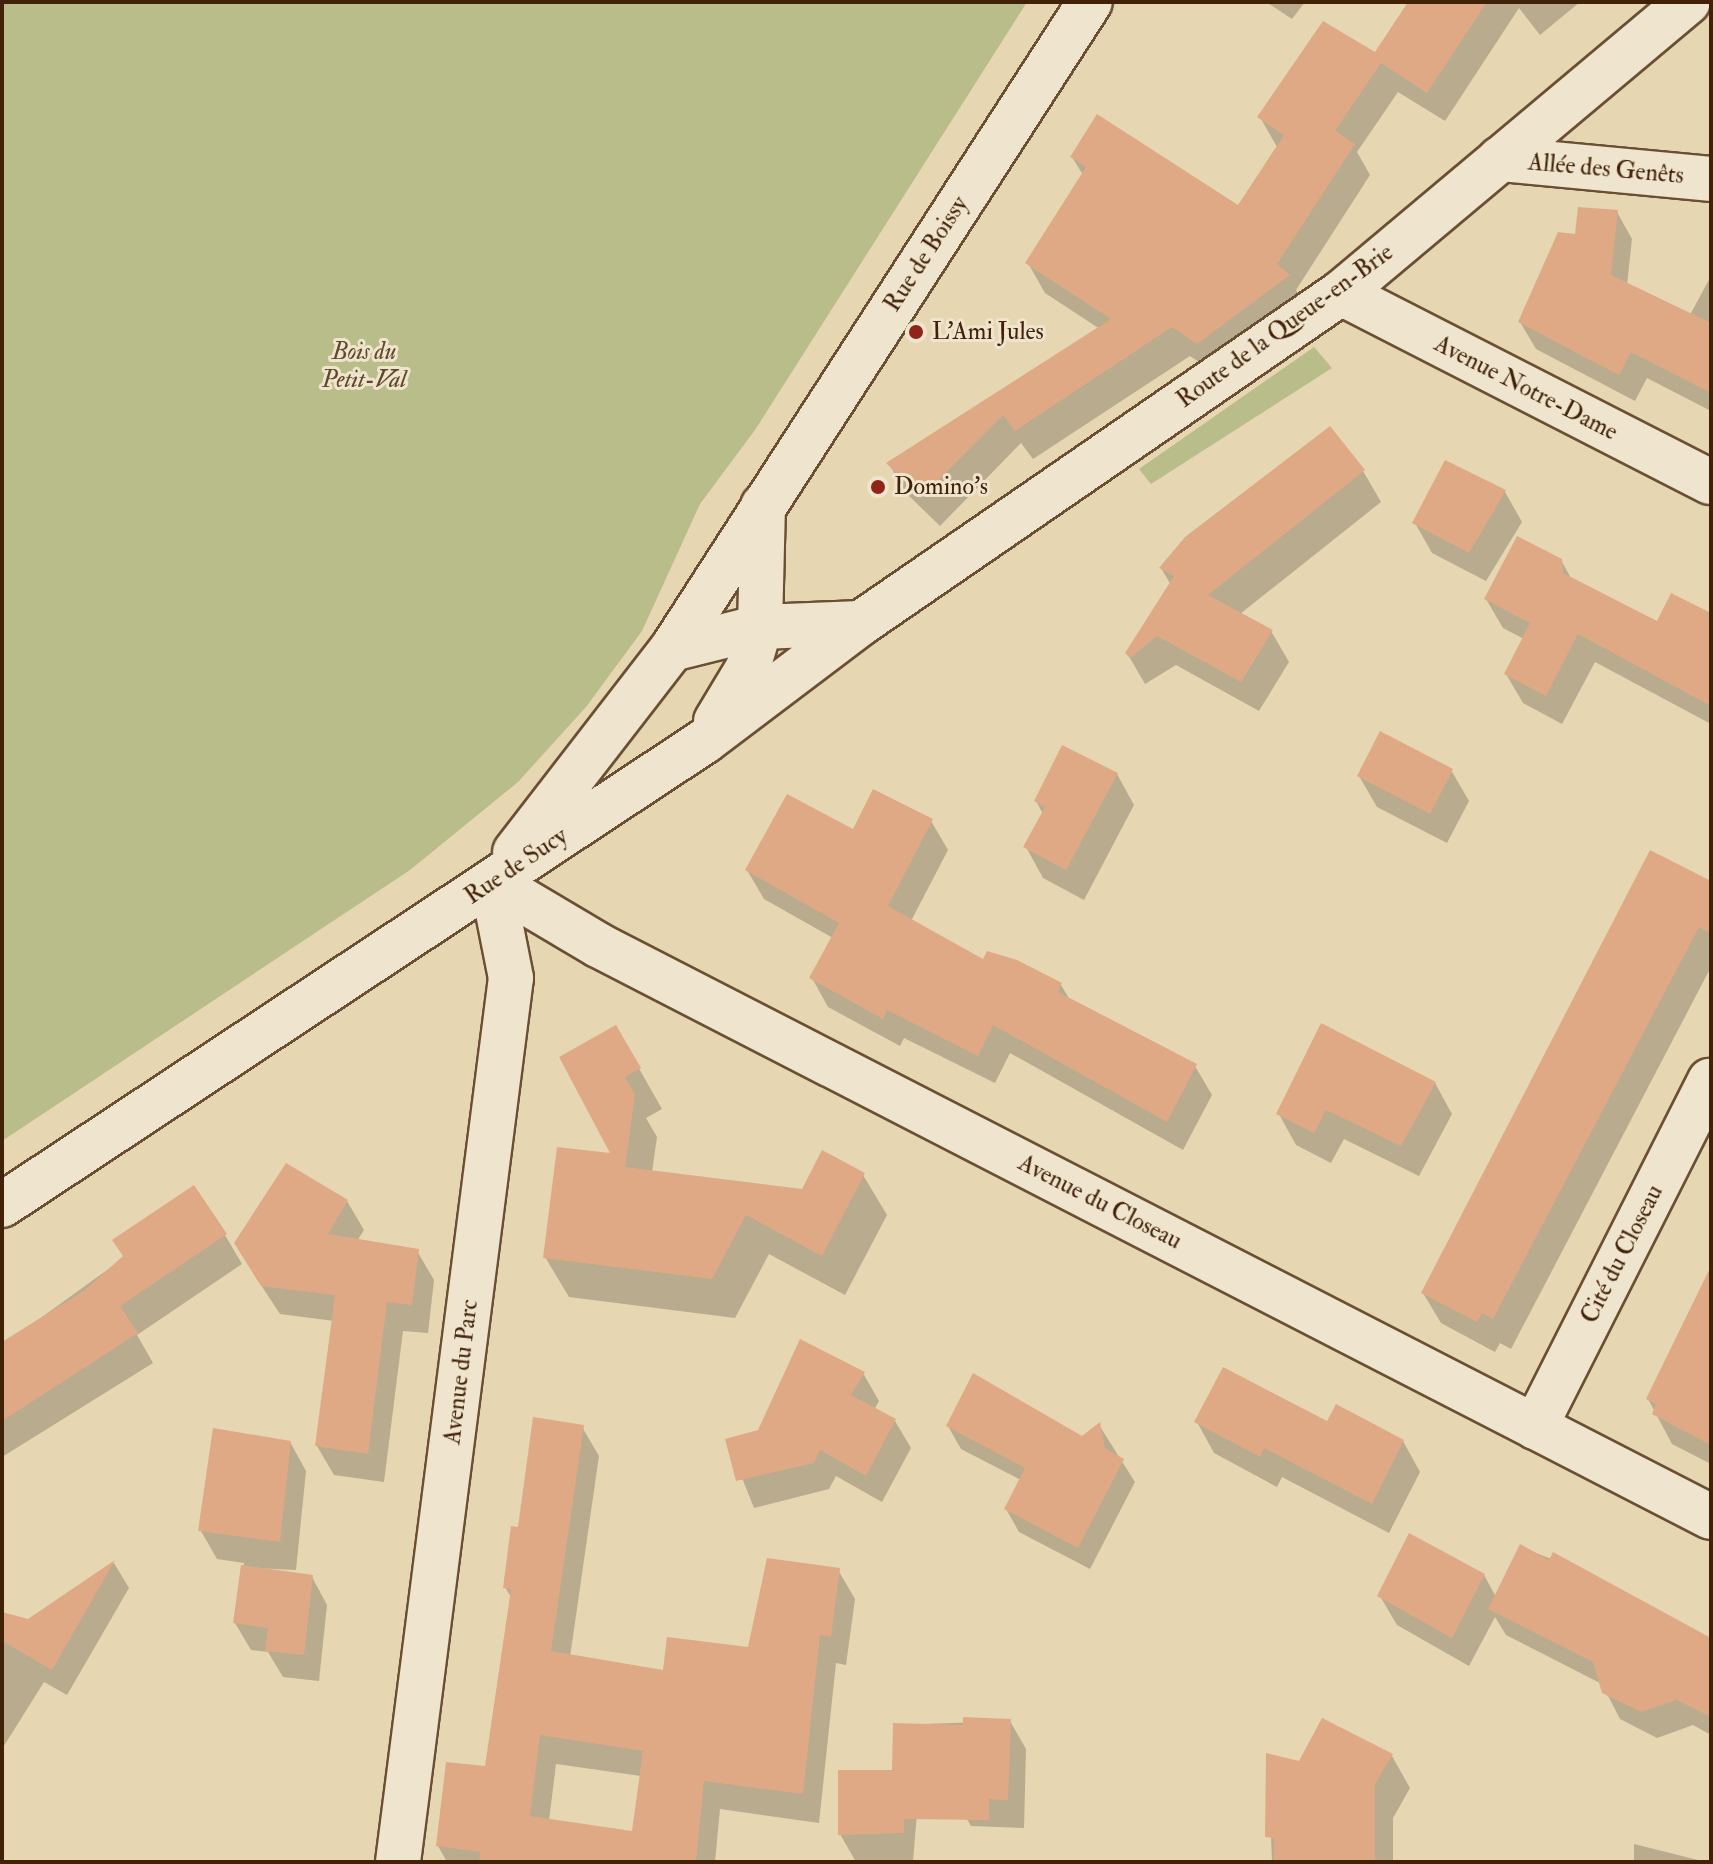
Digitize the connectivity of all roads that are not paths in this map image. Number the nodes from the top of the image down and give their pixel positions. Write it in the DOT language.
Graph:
graph roads {
  1 [pos="1090,2"];
  2 [pos="1688,2"];
  3 [pos="1500,159"];
  4 [pos="1711,179"];
  5 [pos="1341,293"];
  6 [pos="1711,482"];
  7 [pos="763,506"];
  8 [pos="861,623"];
  9 [pos="760,627"];
  10 [pos="672,649"];
  11 [pos="705,741"];
  12 [pos="492,882"];
  13 [pos="1710,1081"];
  14 [pos="2,1205"];
  15 [pos="1535,1427"];
  16 [pos="1711,1517"];
  17 [pos="398,1862"];
  1 -- 7 [label="street, Rue de Boissy"];
  2 -- 3 [label="street, Route de la Queue-en-Brie"];
  3 -- 4 [label="street, Allée des Genêts"];
  3 -- 5 [label="street, Route de la Queue-en-Brie"];
  5 -- 6 [label="street, Avenue Notre-Dame"];
  5 -- 8 [label="street, Route de la Queue-en-Brie"];
  7 -- 9 [label="street"];
  7 -- 10 [label="street, Rue de Boissy"];
  8 -- 9 [label="street"];
  8 -- 11 [label="street, Rue de Sucy"];
  9 -- 10 [label="street"];
  9 -- 11 [label="street"];
  10 -- 12 [label="street, Rue de Boissy"];
  11 -- 12 [label="street, Rue de Sucy"];
  12 -- 14 [label="street, Rue de Sucy"];
  12 -- 15 [label="street, Avenue du Closeau"];
  12 -- 17 [label="street, Avenue du Parc"];
  13 -- 15 [label="street, Cité du Closeau"];
  15 -- 16 [label="street, Avenue du Closeau"];
}
